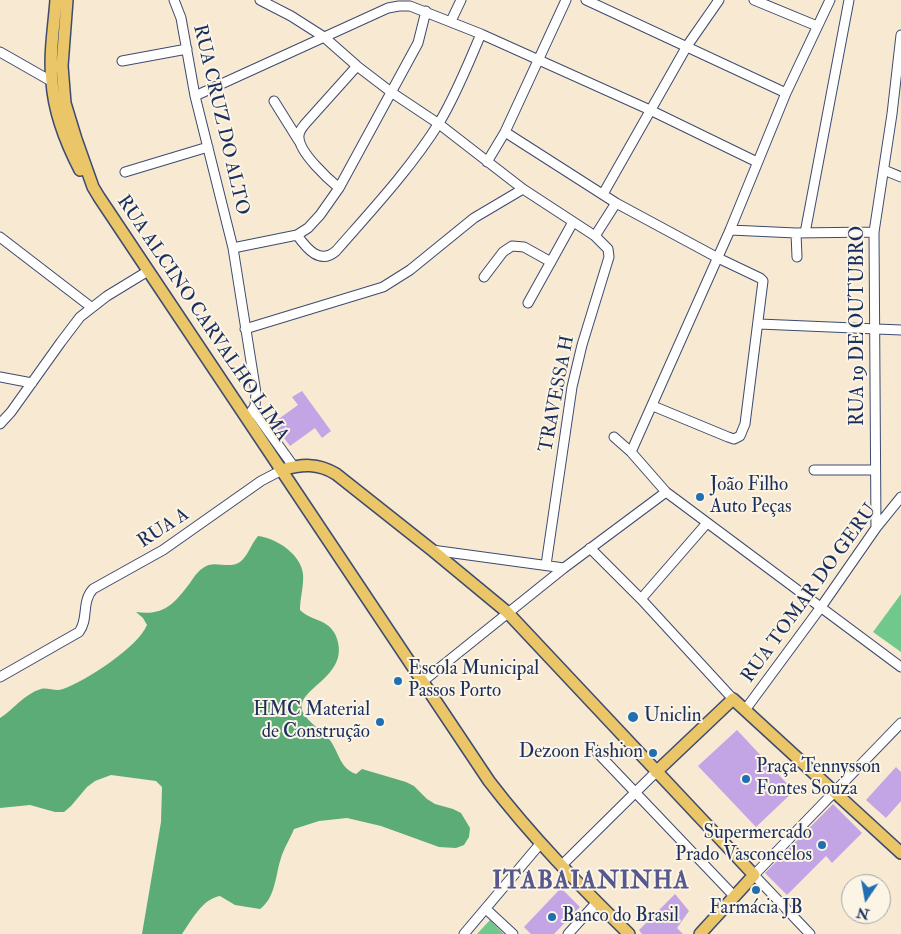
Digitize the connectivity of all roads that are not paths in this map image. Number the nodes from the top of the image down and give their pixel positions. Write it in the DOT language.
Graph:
graph roads {
  1 [pos="56,0"];
  2 [pos="67,0"];
  3 [pos="182,0"];
  4 [pos="260,0"];
  5 [pos="461,0"];
  6 [pos="566,0"];
  7 [pos="586,0"];
  8 [pos="719,0"];
  9 [pos="754,0"];
  10 [pos="830,0"];
  11 [pos="849,0"];
  12 [pos="176,4"];
  13 [pos="426,11"];
  14 [pos="451,21"];
  15 [pos="817,26"];
  16 [pos="481,34"];
  17 [pos="901,35"];
  18 [pos="324,37"];
  19 [pos="687,46"];
  20 [pos="187,49"];
  21 [pos="0,52"];
  22 [pos="539,60"];
  23 [pos="122,61"];
  24 [pos="357,66"];
  25 [pos="51,81"];
  26 [pos="391,92"];
  27 [pos="786,93"];
  28 [pos="195,96"];
  29 [pos="274,101"];
  30 [pos="650,110"];
  31 [pos="438,124"];
  32 [pos="505,132"];
  33 [pos="299,141"];
  34 [pos="208,147"];
  35 [pos="488,162"];
  36 [pos="757,162"];
  37 [pos="884,170"];
  38 [pos="125,172"];
  39 [pos="901,177"];
  40 [pos="93,188"];
  41 [pos="339,188"];
  42 [pos="523,189"];
  43 [pos="603,194"];
  44 [pos="616,203"];
  45 [pos="573,222"];
  46 [pos="730,230"];
  47 [pos="874,232"];
  48 [pos="801,233"];
  49 [pos="297,235"];
  50 [pos="595,236"];
  51 [pos="0,238"];
  52 [pos="233,248"];
  53 [pos="796,257"];
  54 [pos="718,258"];
  55 [pos="551,262"];
  56 [pos="148,271"];
  57 [pos="484,277"];
  58 [pos="528,303"];
  59 [pos="91,307"];
  60 [pos="759,324"];
  61 [pos="874,328"];
  62 [pos="245,329"];
  63 [pos="901,330"];
  64 [pos="0,377"];
  65 [pos="32,383"];
  66 [pos="653,406"];
  67 [pos="250,414"];
  68 [pos="0,424"];
  69 [pos="614,438"];
  70 [pos="631,452"];
  71 [pos="294,466"];
  72 [pos="282,470"];
  73 [pos="814,470"];
  74 [pos="875,470"];
  75 [pos="666,492"];
  76 [pos="901,497"];
  77 [pos="707,523"];
  78 [pos="876,528"];
  79 [pos="590,548"];
  80 [pos="432,550"];
  81 [pos="546,565"];
  82 [pos="564,568"];
  83 [pos="641,599"];
  84 [pos="821,607"];
  85 [pos="507,612"];
  86 [pos="901,667"];
  87 [pos="0,677"];
  88 [pos="422,682"];
  89 [pos="733,699"];
  90 [pos="745,710"];
  91 [pos="901,723"];
  92 [pos="592,747"];
  93 [pos="656,772"];
  94 [pos="636,792"];
  95 [pos="834,792"];
  96 [pos="540,844"];
  97 [pos="901,853"];
  98 [pos="561,866"];
  99 [pos="754,875"];
  100 [pos="734,896"];
  101 [pos="597,902"];
  102 [pos="486,909"];
  103 [pos="464,934"];
  104 [pos="513,934"];
  105 [pos="568,934"];
  106 [pos="629,934"];
  107 [pos="700,934"];
  108 [pos="810,934"];
  1 -- 25 [label="main road, RUA ALCINO CARVALHO LIMA"];
  2 -- 40 [label="main road, RUA ALCINO CARVALHO LIMA"];
  3 -- 12 [label="street, RUA CRUZ DO ALTO"];
  4 -- 18 [label="street"];
  5 -- 14 [label="street"];
  6 -- 22 [label="street"];
  7 -- 19 [label="street"];
  8 -- 19 [label="street"];
  9 -- 15 [label="street"];
  10 -- 15 [label="street"];
  11 -- 48 [label="street"];
  12 -- 20 [label="street, RUA CRUZ DO ALTO"];
  13 -- 14 [label="street"];
  13 -- 18 [label="street"];
  13 -- 26 [label="street"];
  14 -- 16 [label="street"];
  15 -- 27 [label="street"];
  16 -- 22 [label="street"];
  16 -- 31 [label="street"];
  17 -- 37 [label="street, RUA 19 DE OUTUBRO"];
  18 -- 24 [label="street"];
  18 -- 28 [label="street"];
  19 -- 27 [label="street"];
  19 -- 30 [label="street"];
  20 -- 23 [label="street"];
  20 -- 28 [label="street, RUA CRUZ DO ALTO"];
  21 -- 25 [label="street"];
  22 -- 30 [label="street"];
  22 -- 32 [label="street"];
  24 -- 26 [label="street"];
  24 -- 33 [label="street"];
  25 -- 40 [label="main road, RUA ALCINO CARVALHO LIMA"];
  26 -- 31 [label="street"];
  26 -- 41 [label="street"];
  27 -- 36 [label="street"];
  28 -- 34 [label="street, RUA CRUZ DO ALTO"];
  29 -- 33 [label="street"];
  30 -- 36 [label="street"];
  30 -- 43 [label="street"];
  31 -- 35 [label="street"];
  31 -- 49 [label="street"];
  32 -- 35 [label="street"];
  32 -- 43 [label="street"];
  33 -- 41 [label="street"];
  34 -- 38 [label="street"];
  34 -- 52 [label="street, RUA CRUZ DO ALTO"];
  35 -- 42 [label="street"];
  36 -- 46 [label="street"];
  37 -- 39 [label="street"];
  37 -- 47 [label="street, RUA 19 DE OUTUBRO"];
  40 -- 56 [label="main road, RUA ALCINO CARVALHO LIMA"];
  41 -- 49 [label="street"];
  42 -- 45 [label="street"];
  42 -- 62 [label="street"];
  43 -- 44 [label="street"];
  44 -- 50 [label="street"];
  44 -- 54 [label="street"];
  45 -- 50 [label="street"];
  45 -- 55 [label="street"];
  46 -- 48 [label="street"];
  46 -- 54 [label="street"];
  47 -- 48 [label="street"];
  47 -- 61 [label="street, RUA 19 DE OUTUBRO"];
  48 -- 53 [label="street"];
  49 -- 52 [label="street"];
  50 -- 81 [label="street, TRAVESSA H"];
  51 -- 59 [label="street"];
  52 -- 62 [label="street, RUA CRUZ DO ALTO"];
  54 -- 60 [label="street"];
  54 -- 66 [label="street"];
  55 -- 57 [label="street"];
  55 -- 58 [label="street"];
  56 -- 59 [label="street"];
  56 -- 67 [label="main road, RUA ALCINO CARVALHO LIMA"];
  59 -- 65 [label="street"];
  60 -- 61 [label="street"];
  60 -- 66 [label="street"];
  61 -- 63 [label="street"];
  61 -- 74 [label="street, RUA 19 DE OUTUBRO"];
  62 -- 67 [label="street, RUA CRUZ DO ALTO"];
  64 -- 65 [label="street"];
  65 -- 68 [label="street"];
  66 -- 70 [label="street"];
  67 -- 71 [label="street"];
  67 -- 72 [label="main road, RUA ALCINO CARVALHO LIMA"];
  69 -- 70 [label="street"];
  70 -- 75 [label="street"];
  71 -- 72 [label="main road"];
  71 -- 80 [label="main road"];
  72 -- 87 [label="street, RUA A"];
  72 -- 88 [label="main road, RUA ALCINO CARVALHO LIMA"];
  73 -- 74 [label="street"];
  74 -- 78 [label="street, RUA 19 DE OUTUBRO"];
  75 -- 77 [label="street"];
  75 -- 79 [label="street"];
  76 -- 78 [label="street, RUA TOMAR DO GERU"];
  77 -- 83 [label="street"];
  77 -- 84 [label="street"];
  78 -- 84 [label="street, RUA TOMAR DO GERU"];
  79 -- 82 [label="street"];
  79 -- 83 [label="street"];
  80 -- 81 [label="street"];
  80 -- 85 [label="main road"];
  81 -- 82 [label="street"];
  82 -- 85 [label="street"];
  83 -- 89 [label="street"];
  84 -- 86 [label="street"];
  84 -- 90 [label="street, RUA TOMAR DO GERU"];
  85 -- 88 [label="street"];
  85 -- 93 [label="main road"];
  88 -- 96 [label="main road, RUA ALCINO CARVALHO LIMA"];
  89 -- 90 [label="main road"];
  89 -- 93 [label="main road"];
  90 -- 95 [label="main road"];
  91 -- 95 [label="street"];
  92 -- 94 [label="street"];
  93 -- 94 [label="street"];
  93 -- 99 [label="main road"];
  94 -- 98 [label="street"];
  94 -- 100 [label="street"];
  95 -- 97 [label="main road"];
  95 -- 99 [label="street"];
  96 -- 98 [label="main road, RUA ALCINO CARVALHO LIMA"];
  96 -- 102 [label="street"];
  98 -- 101 [label="main road, RUA ALCINO CARVALHO LIMA"];
  99 -- 100 [label="main road"];
  99 -- 108 [label="street"];
  100 -- 107 [label="main road"];
  101 -- 105 [label="street"];
  101 -- 106 [label="main road, RUA ALCINO CARVALHO LIMA"];
  102 -- 103 [label="street"];
  102 -- 104 [label="street"];
}
